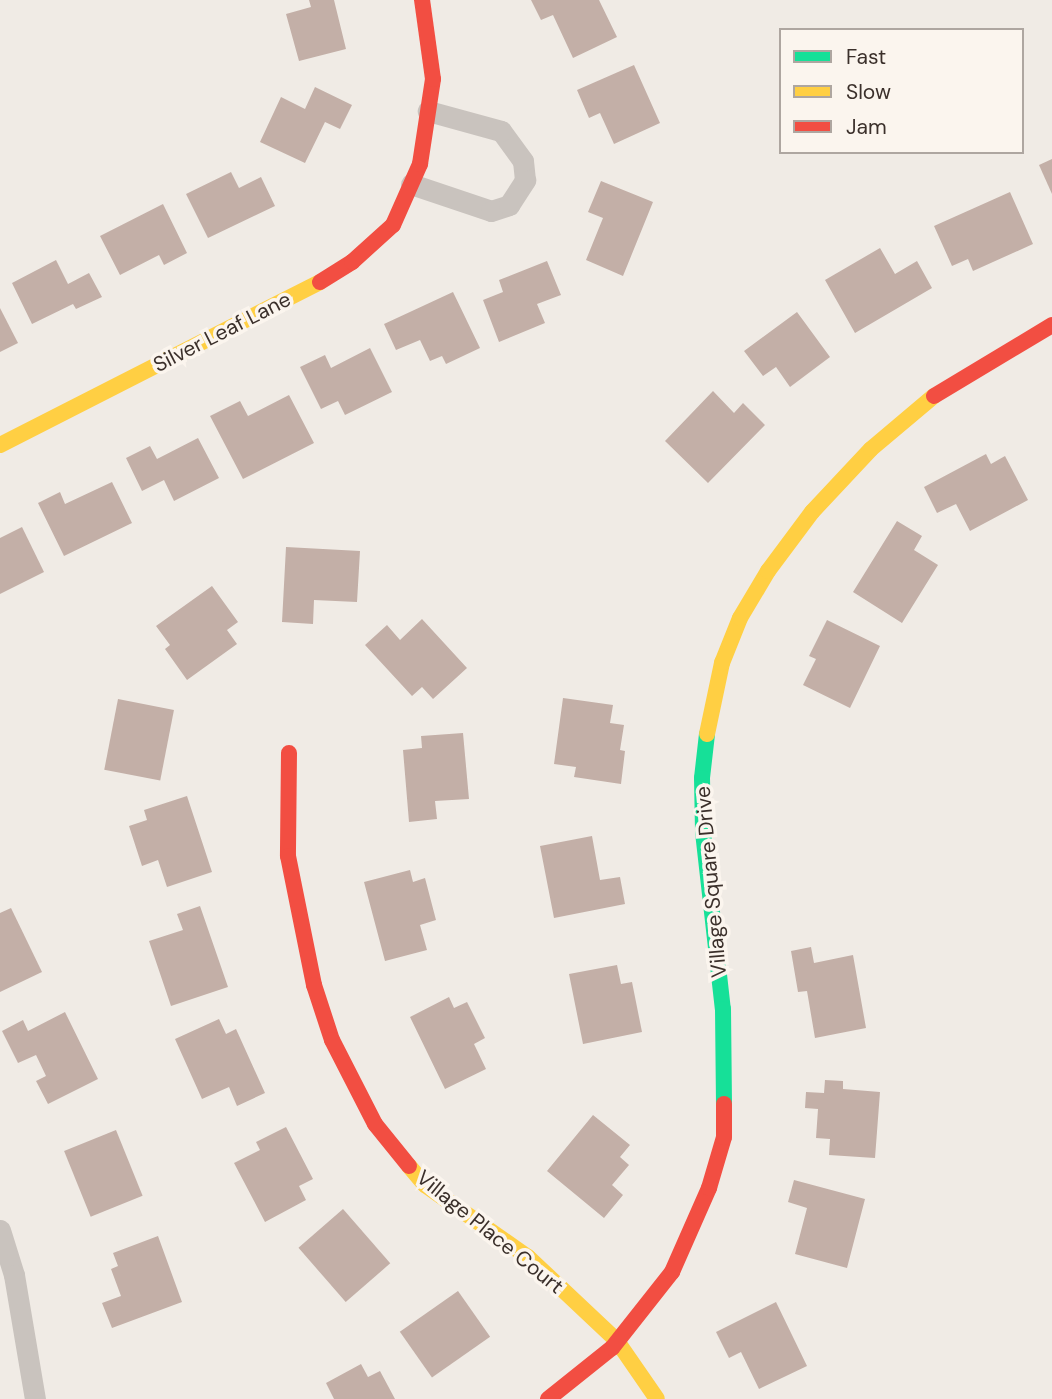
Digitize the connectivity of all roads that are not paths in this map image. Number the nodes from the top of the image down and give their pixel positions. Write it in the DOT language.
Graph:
graph roads {
  1 [pos="422,0"];
  2 [pos="428,111"];
  3 [pos="411,184"];
  4 [pos="1052,325"];
  5 [pos="0,445"];
  6 [pos="289,753"];
  7 [pos="0,1230"];
  8 [pos="617,1341"];
  9 [pos="35,1399"];
  10 [pos="548,1399"];
  11 [pos="657,1399"];
  1 -- 2 [label="street, Silver Leaf Lane"];
  2 -- 3 [label="street, Silver Leaf Lane"];
  2 -- 3 [label="street"];
  3 -- 5 [label="street, Silver Leaf Lane"];
  4 -- 8 [label="street, Village Square Drive"];
  6 -- 8 [label="street, Village Place Court"];
  7 -- 9 [label="street"];
  8 -- 10 [label="street, Village Square Drive"];
  8 -- 11 [label="street, Village Place Court"];
}
